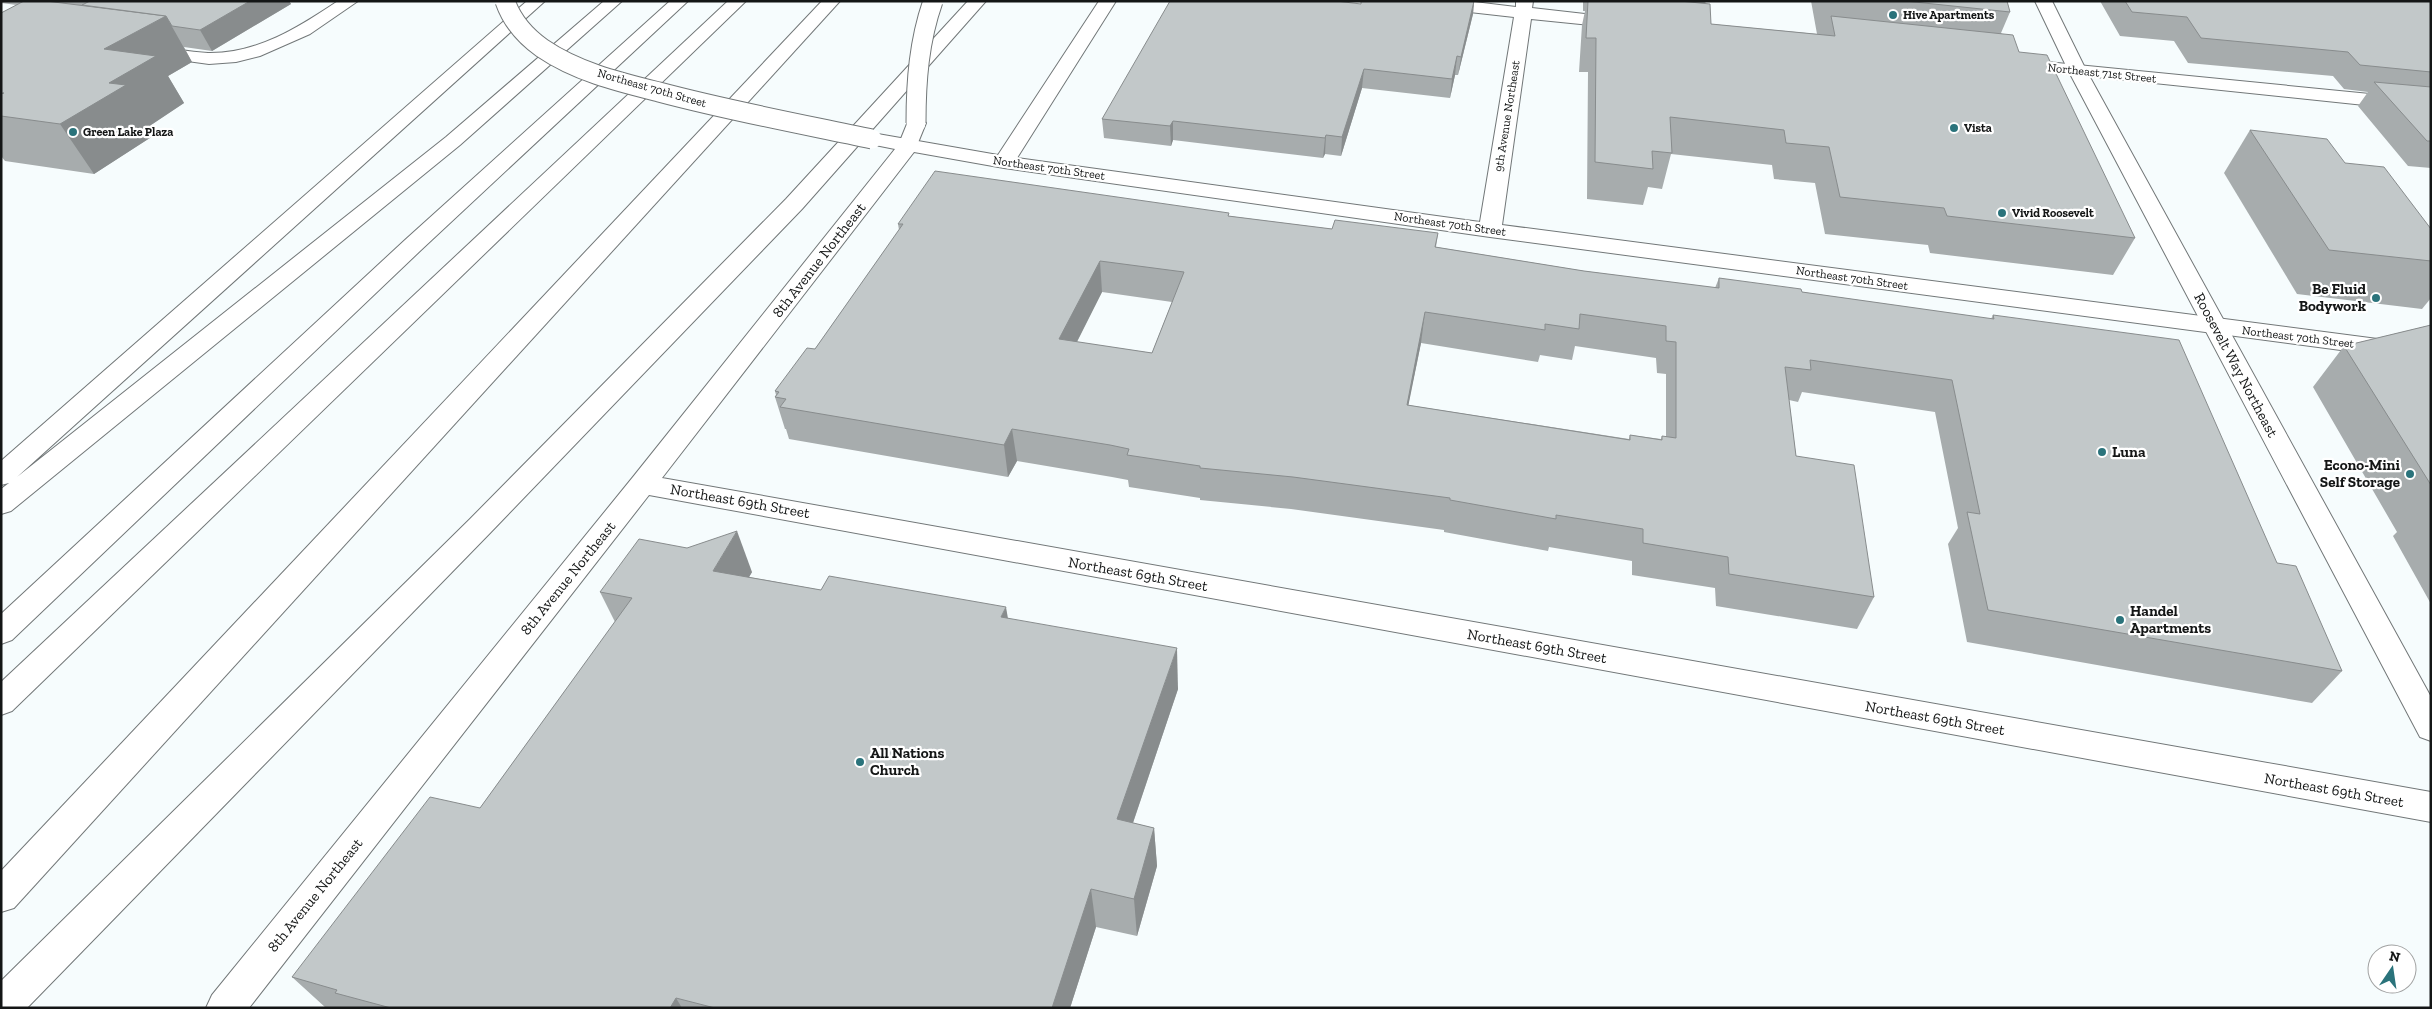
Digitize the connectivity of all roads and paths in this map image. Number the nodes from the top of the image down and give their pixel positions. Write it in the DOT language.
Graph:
graph roads {
  1 [pos="350,1"];
  2 [pos="505,1"];
  3 [pos="537,1"];
  4 [pos="614,1"];
  5 [pos="680,1"];
  6 [pos="738,1"];
  7 [pos="832,1"];
  8 [pos="933,1"];
  9 [pos="978,1"];
  10 [pos="1108,1"];
  11 [pos="1416,1"];
  12 [pos="2044,1"];
  13 [pos="1524,7"];
  14 [pos="1638,25"];
  15 [pos="130,48"];
  16 [pos="1998,62"];
  17 [pos="2077,70"];
  18 [pos="2431,106"];
  19 [pos="867,134"];
  20 [pos="908,146"];
  21 [pos="1004,162"];
  22 [pos="1490,230"];
  23 [pos="2215,326"];
  24 [pos="2431,354"];
  25 [pos="1,476"];
  26 [pos="643,484"];
  27 [pos="1,504"];
  28 [pos="1,632"];
  29 [pos="1,702"];
  30 [pos="2431,728"];
  31 [pos="2431,807"];
  32 [pos="1,896"];
  33 [pos="1,1008"];
  34 [pos="225,1008"];
  1 -- 15 [label="main road"];
  2 -- 19 [label="main road, Northeast 70th Street, bridge"];
  3 -- 25 [label="main road"];
  4 -- 27 [label="main road"];
  5 -- 28 [label="main road"];
  6 -- 29 [label="main road"];
  7 -- 32 [label="main road"];
  8 -- 20 [label="main road, 8th Avenue Northeast, bridge"];
  9 -- 19 [label="main road"];
  10 -- 21 [label="main road"];
  11 -- 13 [label="main road"];
  12 -- 17 [label="main road, Roosevelt Way Northeast"];
  13 -- 14 [label="main road"];
  13 -- 22 [label="main road, 9th Avenue Northeast"];
  16 -- 17 [label="main road, Northeast 71st Street"];
  17 -- 18 [label="main road, Northeast 71st Street"];
  17 -- 23 [label="main road, Roosevelt Way Northeast"];
  19 -- 20 [label="main road, Northeast 70th Street"];
  19 -- 33 [label="main road"];
  20 -- 21 [label="main road, Northeast 70th Street"];
  20 -- 26 [label="main road, 8th Avenue Northeast"];
  21 -- 22 [label="main road, Northeast 70th Street"];
  22 -- 23 [label="main road, Northeast 70th Street"];
  23 -- 24 [label="main road, Northeast 70th Street"];
  23 -- 30 [label="main road, Roosevelt Way Northeast"];
  26 -- 31 [label="main road, Northeast 69th Street"];
  26 -- 34 [label="main road, 8th Avenue Northeast"];
}
